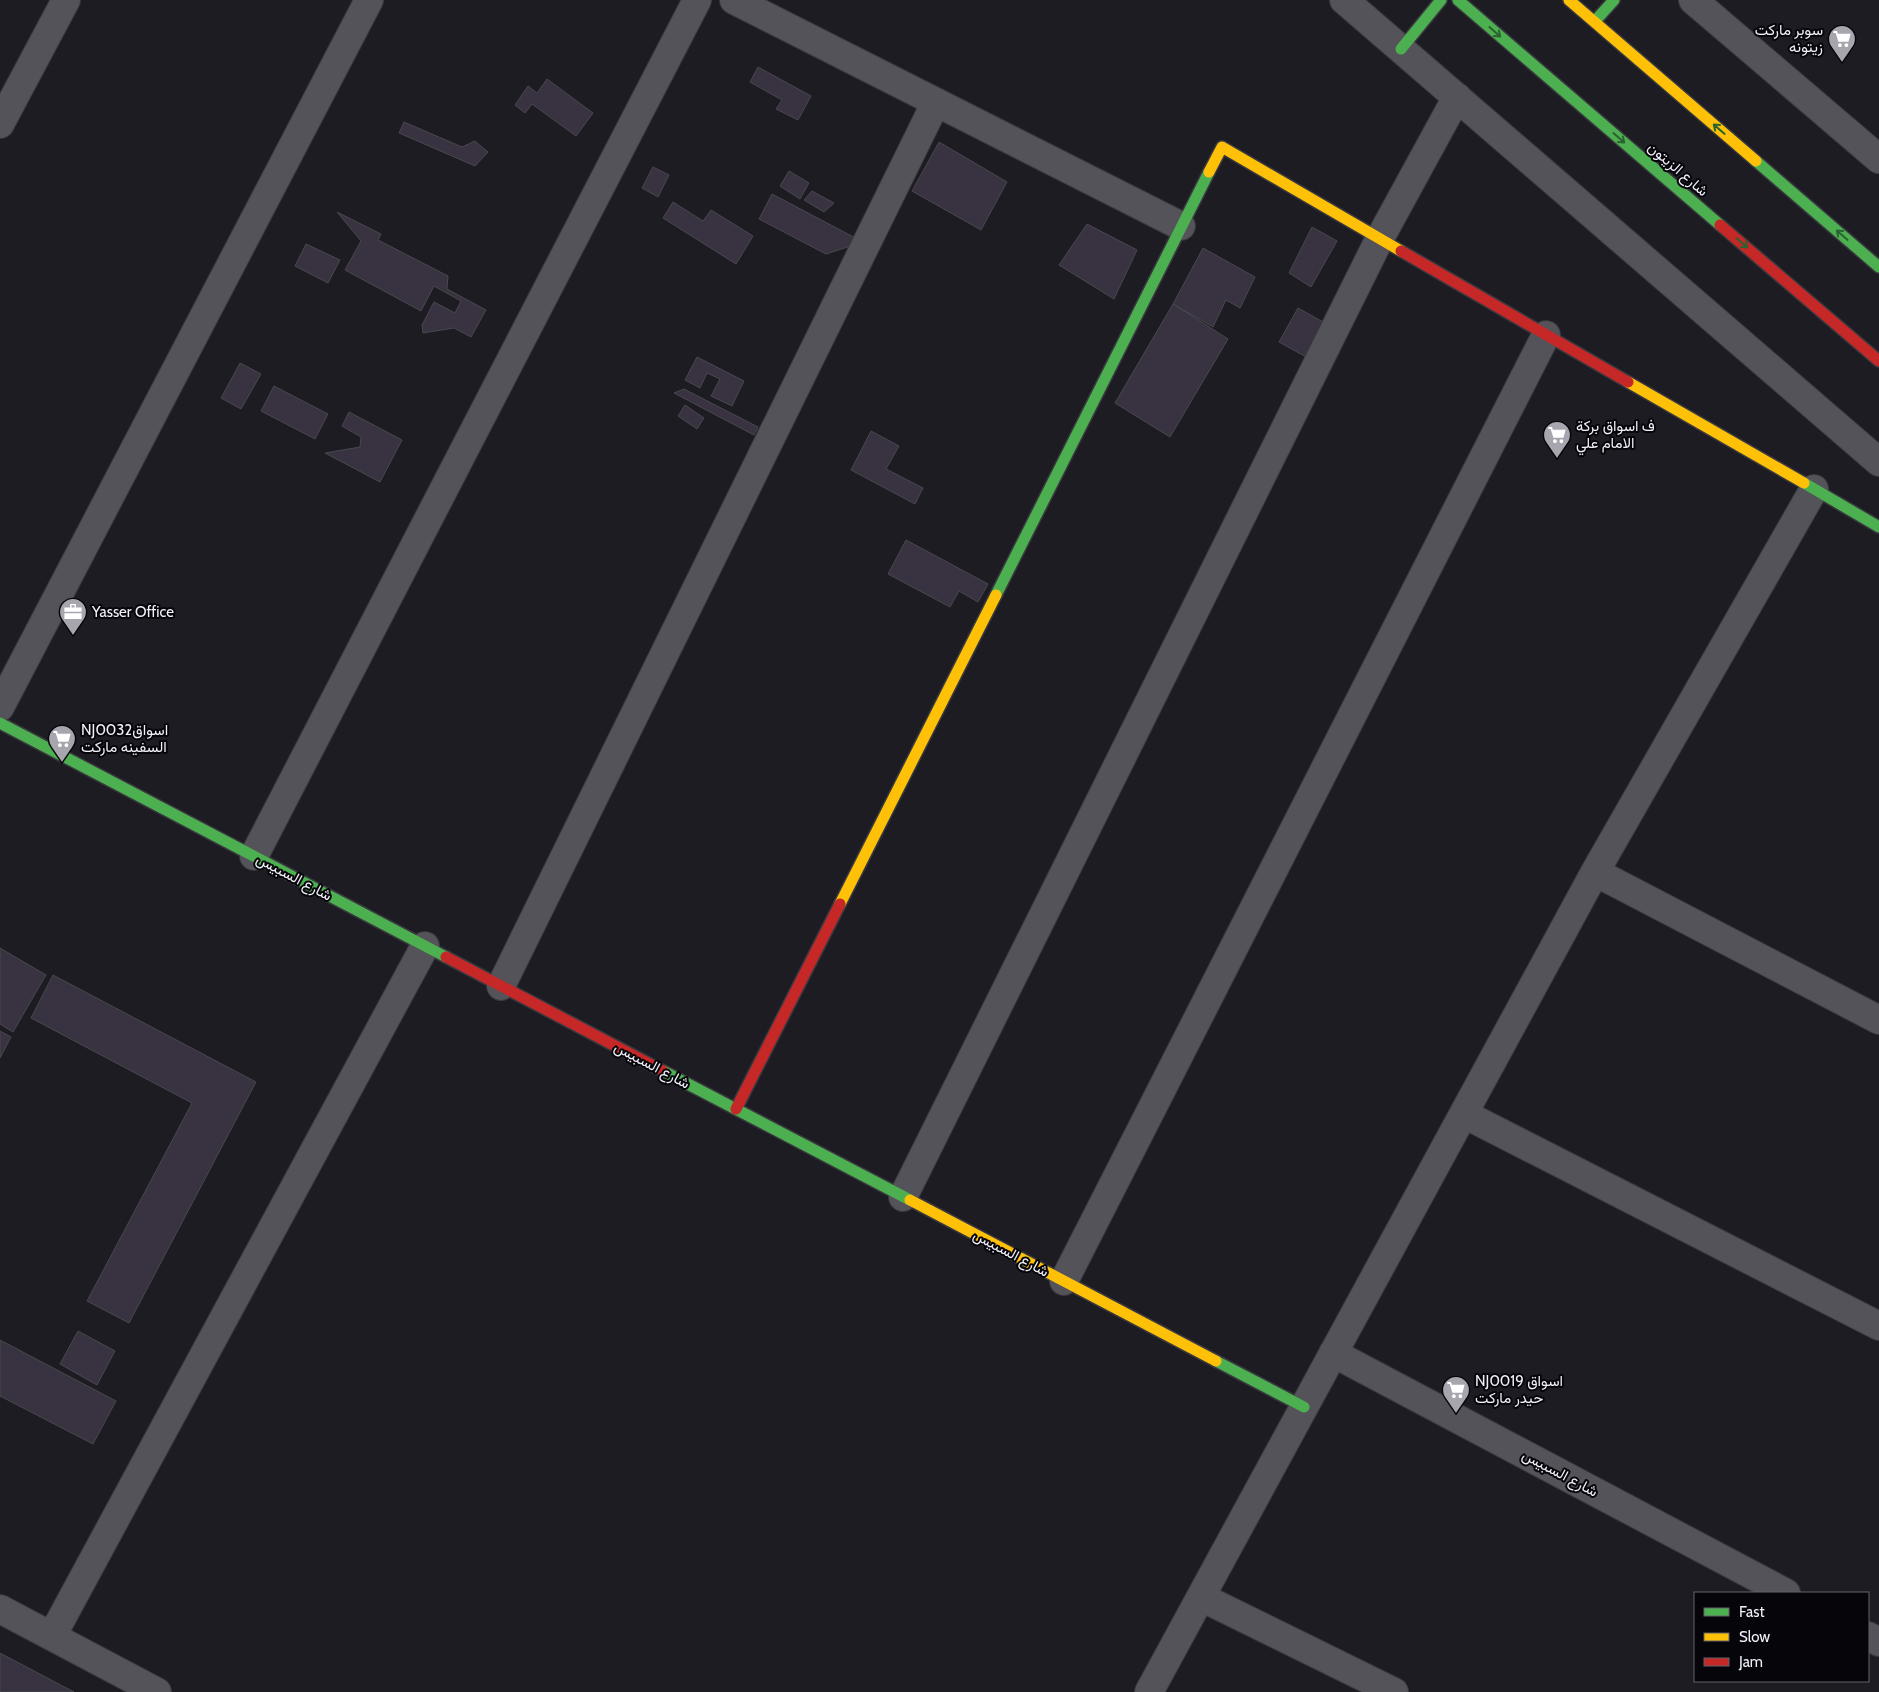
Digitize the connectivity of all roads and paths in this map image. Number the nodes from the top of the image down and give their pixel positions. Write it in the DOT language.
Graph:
graph roads {
  1 [pos="66,0"];
  2 [pos="369,0"];
  3 [pos="697,0"];
  4 [pos="734,0"];
  5 [pos="1344,0"];
  6 [pos="1441,0"];
  7 [pos="1458,0"];
  8 [pos="1569,0"];
  9 [pos="1614,0"];
  10 [pos="1693,0"];
  11 [pos="1595,22"];
  12 [pos="1401,49"];
  13 [pos="1457,97"];
  14 [pos="936,102"];
  15 [pos="0,124"];
  16 [pos="1879,159"];
  17 [pos="1180,226"];
  18 [pos="1380,238"];
  19 [pos="1879,267"];
  20 [pos="1546,335"];
  21 [pos="1879,361"];
  22 [pos="1879,462"];
  23 [pos="1814,489"];
  24 [pos="1879,527"];
  25 [pos="0,707"];
  26 [pos="0,723"];
  27 [pos="254,856"];
  28 [pos="1595,872"];
  29 [pos="425,946"];
  30 [pos="501,986"];
  31 [pos="1879,1020"];
  32 [pos="736,1109"];
  33 [pos="1464,1114"];
  34 [pos="903,1197"];
  35 [pos="1064,1281"];
  36 [pos="1879,1326"];
  37 [pos="1333,1353"];
  38 [pos="1304,1408"];
  39 [pos="1784,1592"];
  40 [pos="1201,1597"];
  41 [pos="0,1609"];
  42 [pos="52,1636"];
  43 [pos="157,1692"];
  44 [pos="1149,1692"];
  45 [pos="1394,1692"];
  1 -- 15 [label="street"];
  2 -- 25 [label="street"];
  3 -- 27 [label="street"];
  4 -- 14 [label="street"];
  5 -- 12 [label="street"];
  6 -- 12 [label="street"];
  7 -- 21 [label="street, شارع الزيتون, one-way"];
  8 -- 11 [label="street"];
  9 -- 11 [label="street"];
  10 -- 16 [label="street"];
  19 -- 11 [label="street, one-way"];
  12 -- 13 [label="street"];
  13 -- 18 [label="street"];
  13 -- 22 [label="street"];
  14 -- 17 [label="street"];
  14 -- 30 [label="street"];
  17 -- 18 [label="street"];
  17 -- 32 [label="street"];
  18 -- 20 [label="street"];
  18 -- 34 [label="street"];
  20 -- 23 [label="street"];
  20 -- 35 [label="street"];
  23 -- 24 [label="street"];
  23 -- 28 [label="street"];
  26 -- 27 [label="street, شارع السبيس"];
  27 -- 29 [label="street, شارع السبيس"];
  28 -- 31 [label="street"];
  28 -- 33 [label="street"];
  29 -- 30 [label="street, شارع السبيس"];
  29 -- 42 [label="street"];
  30 -- 32 [label="street, شارع السبيس"];
  32 -- 34 [label="street, شارع السبيس"];
  33 -- 36 [label="street"];
  33 -- 37 [label="street"];
  34 -- 35 [label="street, شارع السبيس"];
  35 -- 38 [label="street, شارع السبيس"];
  37 -- 38 [label="street"];
  37 -- 39 [label="street, شارع السبيس"];
  38 -- 40 [label="street"];
  40 -- 44 [label="street"];
  40 -- 45 [label="street"];
  41 -- 42 [label="street"];
  42 -- 43 [label="street"];
}
